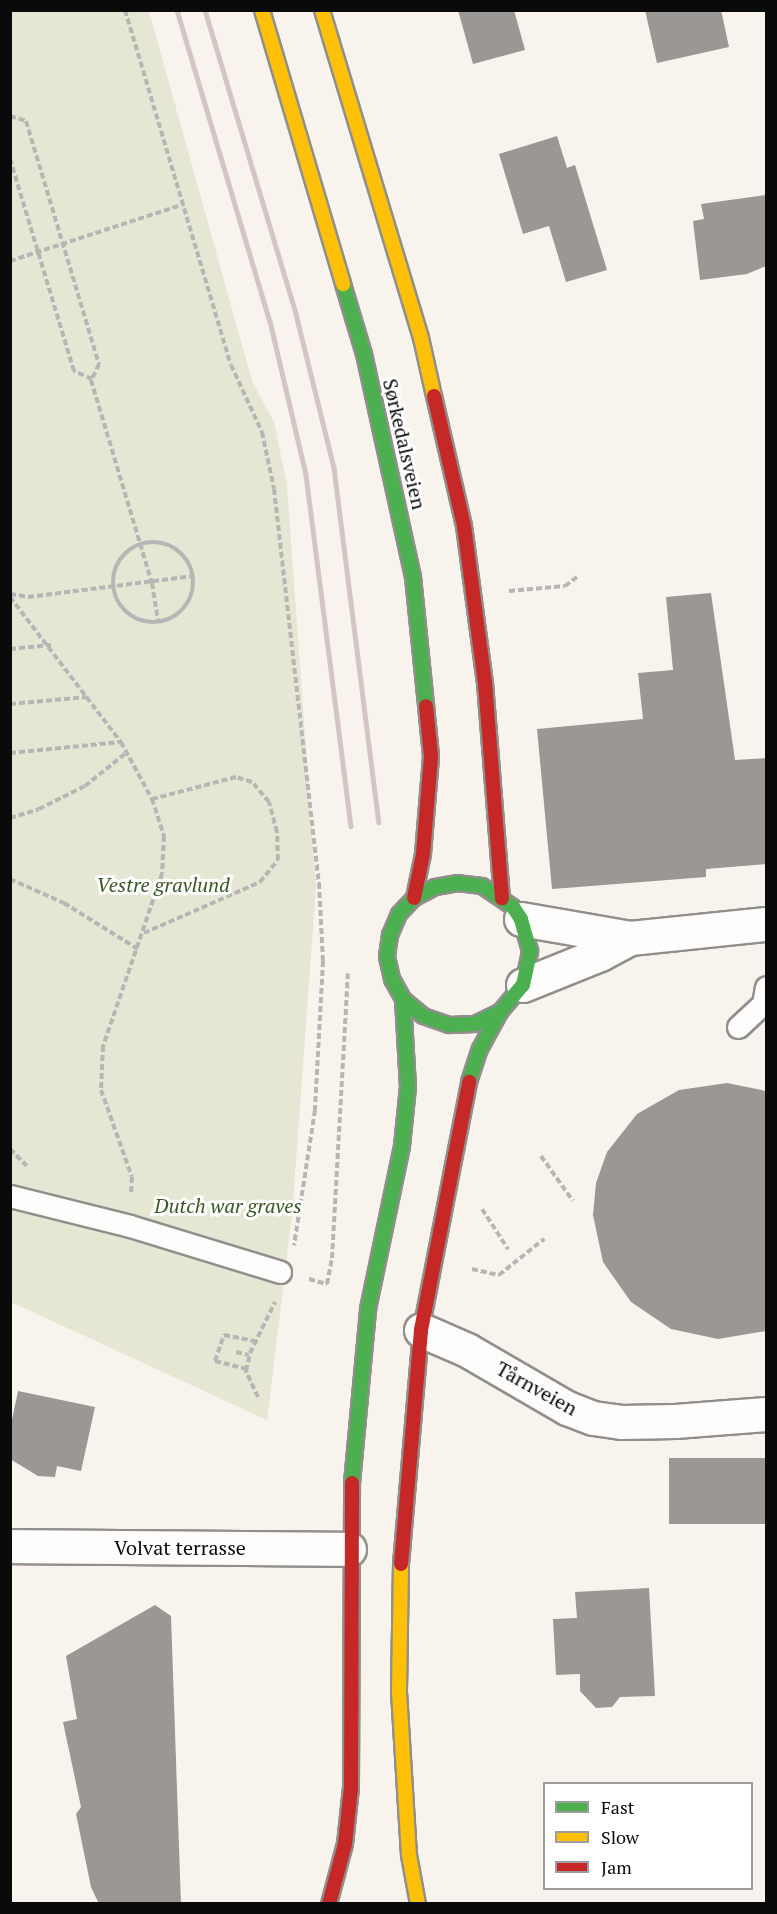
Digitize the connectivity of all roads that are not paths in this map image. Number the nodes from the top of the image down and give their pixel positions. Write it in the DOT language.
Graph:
graph roads {
  1 [pos="262,10"];
  2 [pos="322,10"];
  3 [pos="414,898"];
  4 [pos="512,908"];
  5 [pos="766,926"];
  6 [pos="630,938"];
  7 [pos="523,985"];
  8 [pos="766,987"];
  9 [pos="403,999"];
  10 [pos="500,1012"];
  11 [pos="738,1027"];
  12 [pos="10,1196"];
  13 [pos="280,1272"];
  14 [pos="421,1330"];
  15 [pos="766,1414"];
  16 [pos="10,1546"];
  17 [pos="349,1549"];
  18 [pos="329,1904"];
  19 [pos="418,1904"];
  1 -- 3 [label="main road, Sørkedalsveien"];
  2 -- 4 [label="main road, Sørkedalsveien"];
  3 -- 4 [label="main road"];
  3 -- 9 [label="main road"];
  4 -- 6 [label="street"];
  4 -- 7 [label="main road"];
  5 -- 6 [label="street"];
  6 -- 7 [label="street"];
  7 -- 10 [label="main road"];
  8 -- 11 [label="lane"];
  9 -- 10 [label="main road"];
  9 -- 17 [label="main road"];
  10 -- 14 [label="main road"];
  12 -- 13 [label="lane"];
  14 -- 15 [label="street, Tårnveien"];
  14 -- 19 [label="main road"];
  16 -- 17 [label="street, Volvat terrasse"];
  17 -- 18 [label="main road"];
}
